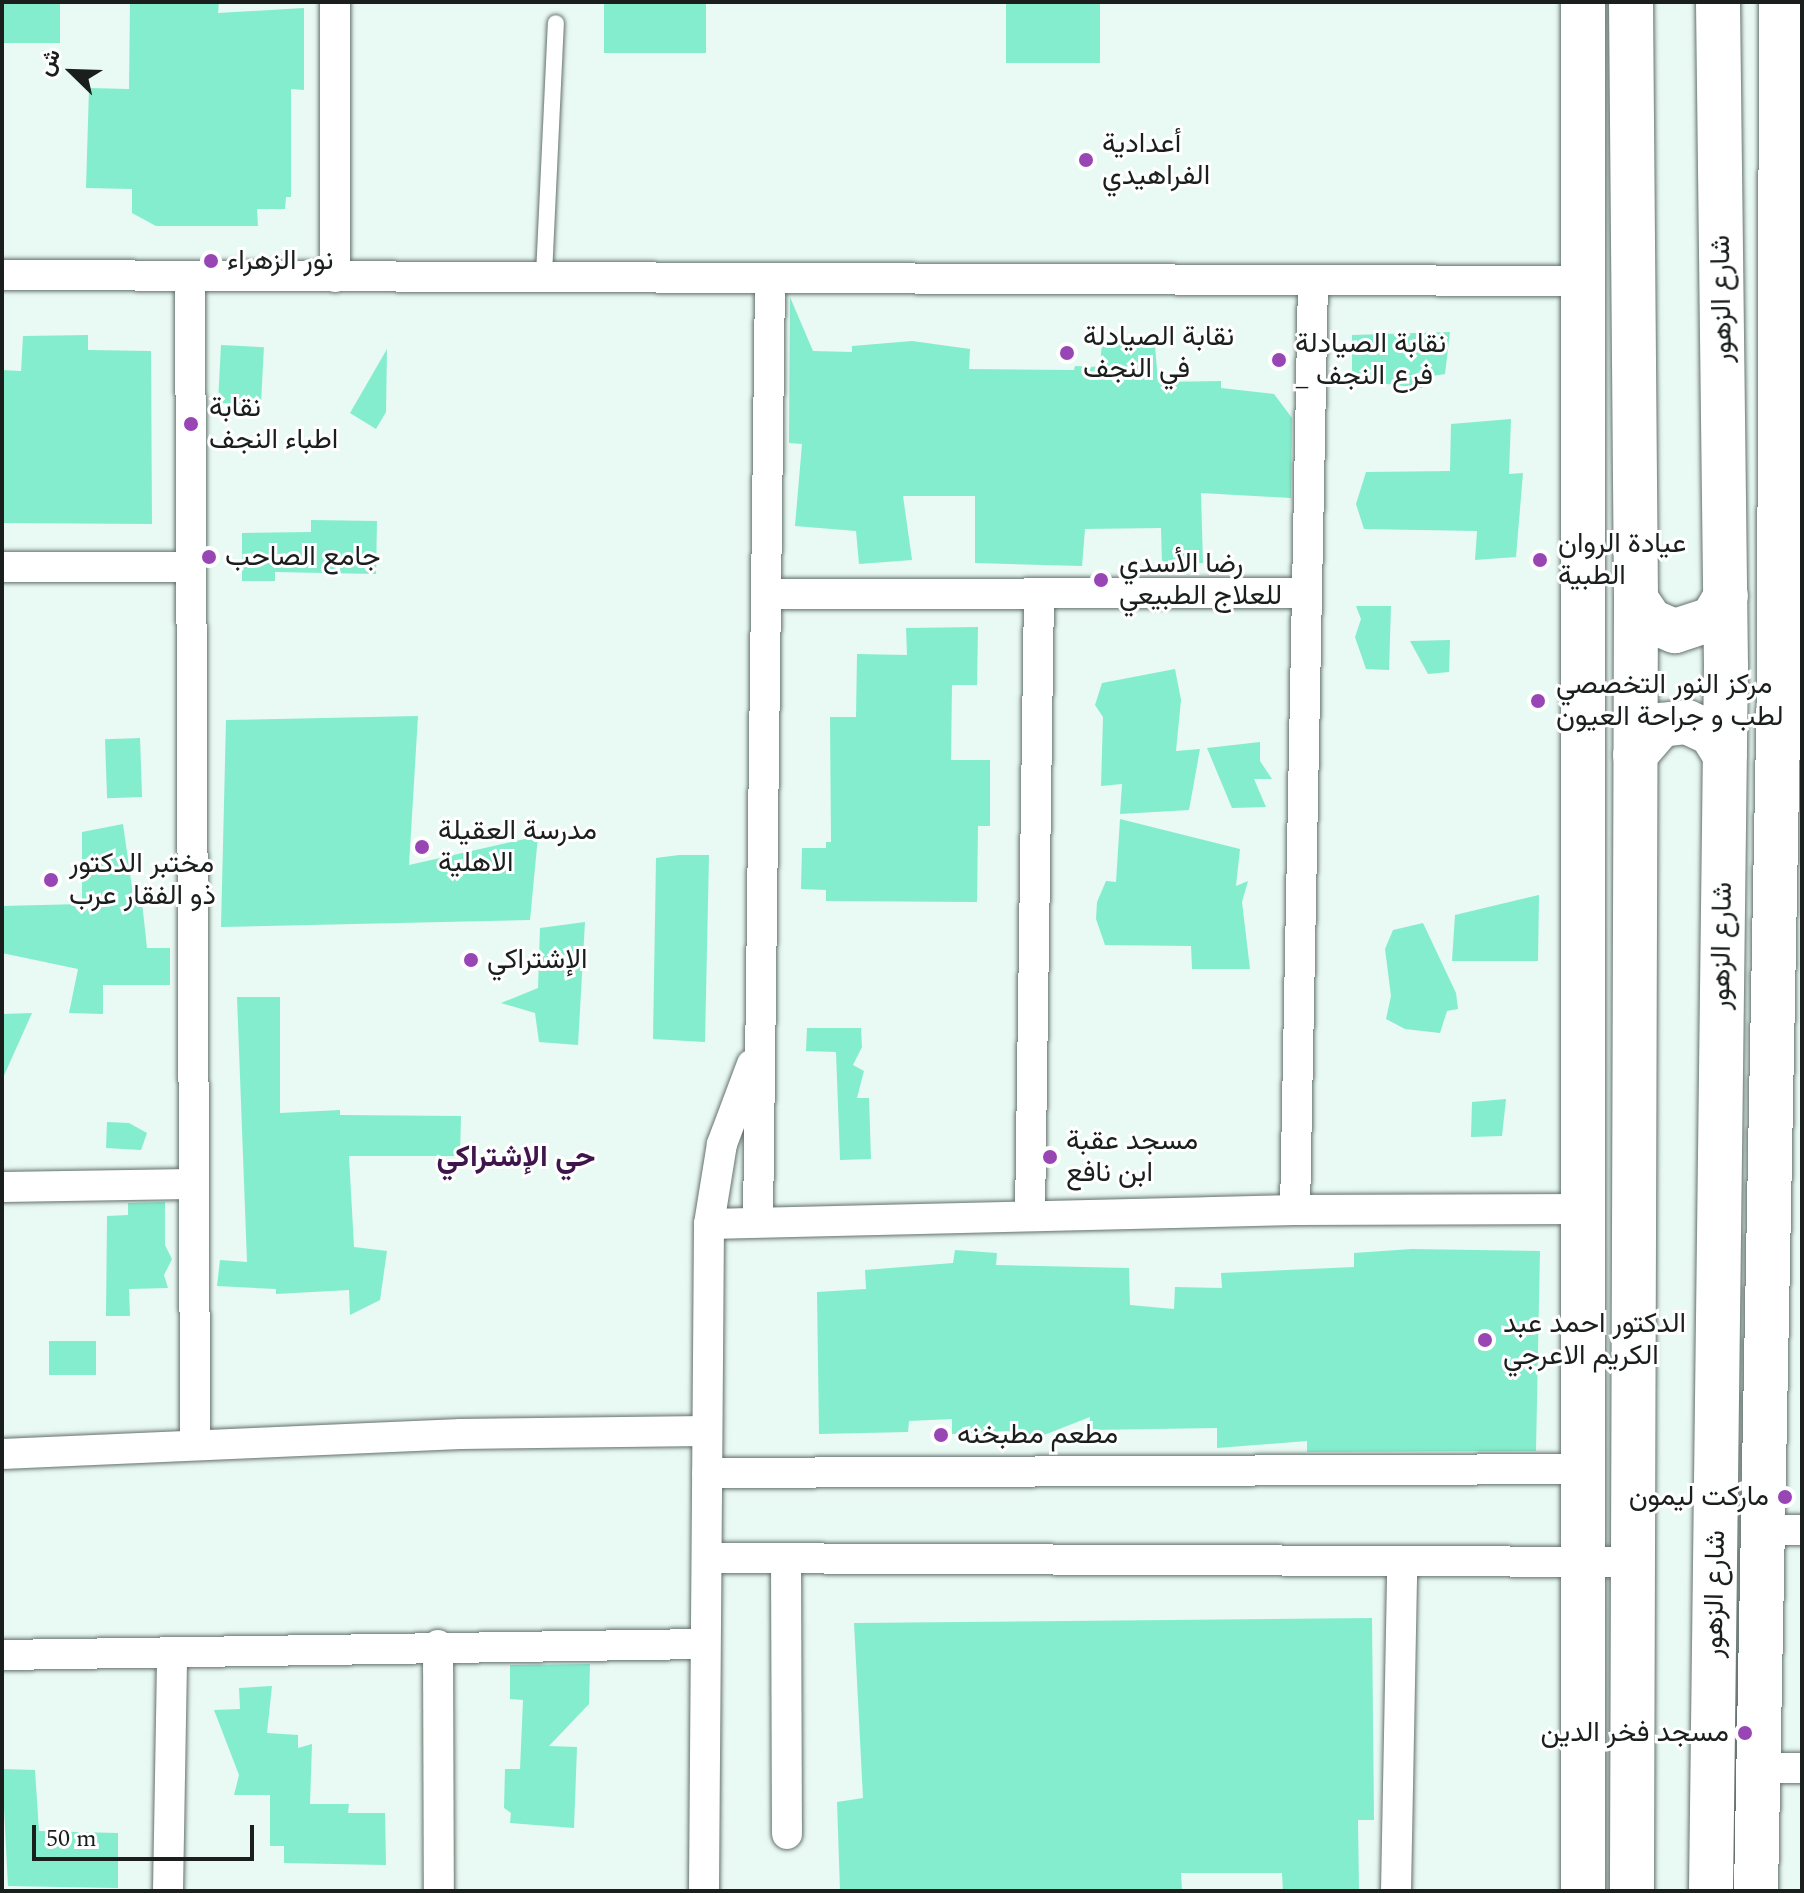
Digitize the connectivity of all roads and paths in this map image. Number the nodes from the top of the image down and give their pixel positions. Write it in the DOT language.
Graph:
graph roads {
  1 [pos="335,2"];
  2 [pos="1583,2"];
  3 [pos="1631,2"];
  4 [pos="1718,2"];
  5 [pos="1781,2"];
  6 [pos="556,23"];
  7 [pos="1783,143"];
  8 [pos="1720,144"];
  9 [pos="1793,243"];
  10 [pos="2,275"];
  11 [pos="544,275"];
  12 [pos="190,277"];
  13 [pos="335,277"];
  14 [pos="770,278"];
  15 [pos="1585,281"];
  16 [pos="1313,282"];
  17 [pos="1783,356"];
  18 [pos="1723,357"];
  19 [pos="1792,484"];
  20 [pos="2,567"];
  21 [pos="188,567"];
  22 [pos="1307,593"];
  23 [pos="767,594"];
  24 [pos="1039,595"];
  25 [pos="1726,596"];
  26 [pos="1636,599"];
  27 [pos="1790,684"];
  28 [pos="1635,755"];
  29 [pos="1725,755"];
  30 [pos="1789,908"];
  31 [pos="760,1042"];
  32 [pos="1769,1154"];
  33 [pos="1719,1155"];
  34 [pos="191,1184"];
  35 [pos="2,1187"];
  36 [pos="1586,1209"];
  37 [pos="1295,1210"];
  38 [pos="1030,1215"];
  39 [pos="758,1222"];
  40 [pos="709,1224"];
  41 [pos="706,1431"];
  42 [pos="195,1444"];
  43 [pos="2,1454"];
  44 [pos="1583,1469"];
  45 [pos="707,1473"];
  46 [pos="1784,1530"];
  47 [pos="707,1558"];
  48 [pos="786,1558"];
  49 [pos="1631,1562"];
  50 [pos="1402,1564"];
  51 [pos="1582,1564"];
  52 [pos="704,1644"];
  53 [pos="438,1645"];
  54 [pos="2,1655"];
  55 [pos="172,1655"];
  56 [pos="1762,1655"];
  57 [pos="1714,1656"];
  58 [pos="1781,1768"];
  59 [pos="787,1834"];
  60 [pos="168,1891"];
  61 [pos="439,1891"];
  62 [pos="704,1891"];
  63 [pos="1396,1891"];
  64 [pos="1583,1891"];
  65 [pos="1632,1891"];
  66 [pos="1711,1891"];
  67 [pos="1756,1891"];
  1 -- 13 [label="street"];
  2 -- 15 [label="main road"];
  3 -- 26 [label="main road"];
  4 -- 8 [label="main road, شارع الزهور"];
  5 -- 7 [label="main road"];
  6 -- 11 [label="lane"];
  7 -- 8 [label="main road"];
  7 -- 9 [label="main road"];
  8 -- 18 [label="main road, شارع الزهور"];
  9 -- 17 [label="main road"];
  10 -- 12 [label="street"];
  11 -- 13 [label="street"];
  11 -- 14 [label="street"];
  12 -- 13 [label="street"];
  12 -- 21 [label="street"];
  14 -- 16 [label="street"];
  14 -- 23 [label="street"];
  15 -- 16 [label="street"];
  15 -- 36 [label="main road"];
  16 -- 22 [label="street"];
  17 -- 18 [label="main road"];
  17 -- 19 [label="main road"];
  18 -- 25 [label="main road, شارع الزهور"];
  19 -- 27 [label="main road"];
  20 -- 21 [label="street"];
  21 -- 34 [label="street"];
  22 -- 24 [label="street"];
  22 -- 37 [label="street"];
  23 -- 24 [label="street"];
  23 -- 31 [label="street"];
  24 -- 38 [label="street"];
  25 -- 26 [label="main road"];
  25 -- 29 [label="main road, شارع الزهور"];
  26 -- 28 [label="main road"];
  27 -- 30 [label="main road"];
  28 -- 29 [label="main road"];
  28 -- 49 [label="main road"];
  29 -- 33 [label="main road, شارع الزهور"];
  30 -- 32 [label="main road"];
  31 -- 39 [label="street"];
  31 -- 40 [label="street"];
  32 -- 33 [label="main road"];
  32 -- 46 [label="main road"];
  33 -- 57 [label="main road, شارع الزهور"];
  34 -- 35 [label="street"];
  34 -- 42 [label="street"];
  36 -- 37 [label="street"];
  36 -- 44 [label="main road"];
  37 -- 38 [label="street"];
  38 -- 39 [label="street"];
  39 -- 40 [label="street"];
  40 -- 41 [label="street"];
  41 -- 42 [label="street"];
  41 -- 45 [label="street"];
  42 -- 43 [label="street"];
  44 -- 45 [label="street"];
  44 -- 51 [label="main road"];
  45 -- 47 [label="street"];
  46 -- 56 [label="main road"];
  47 -- 48 [label="street"];
  47 -- 52 [label="street"];
  48 -- 50 [label="street"];
  48 -- 59 [label="street"];
  49 -- 51 [label="street"];
  49 -- 65 [label="main road"];
  50 -- 51 [label="street"];
  50 -- 63 [label="street"];
  51 -- 64 [label="main road"];
  52 -- 53 [label="street"];
  52 -- 62 [label="street"];
  53 -- 55 [label="street"];
  53 -- 61 [label="street"];
  54 -- 55 [label="street"];
  55 -- 60 [label="street"];
  56 -- 57 [label="main road"];
  56 -- 58 [label="main road"];
  57 -- 66 [label="main road, شارع الزهور"];
  58 -- 67 [label="main road"];
}
